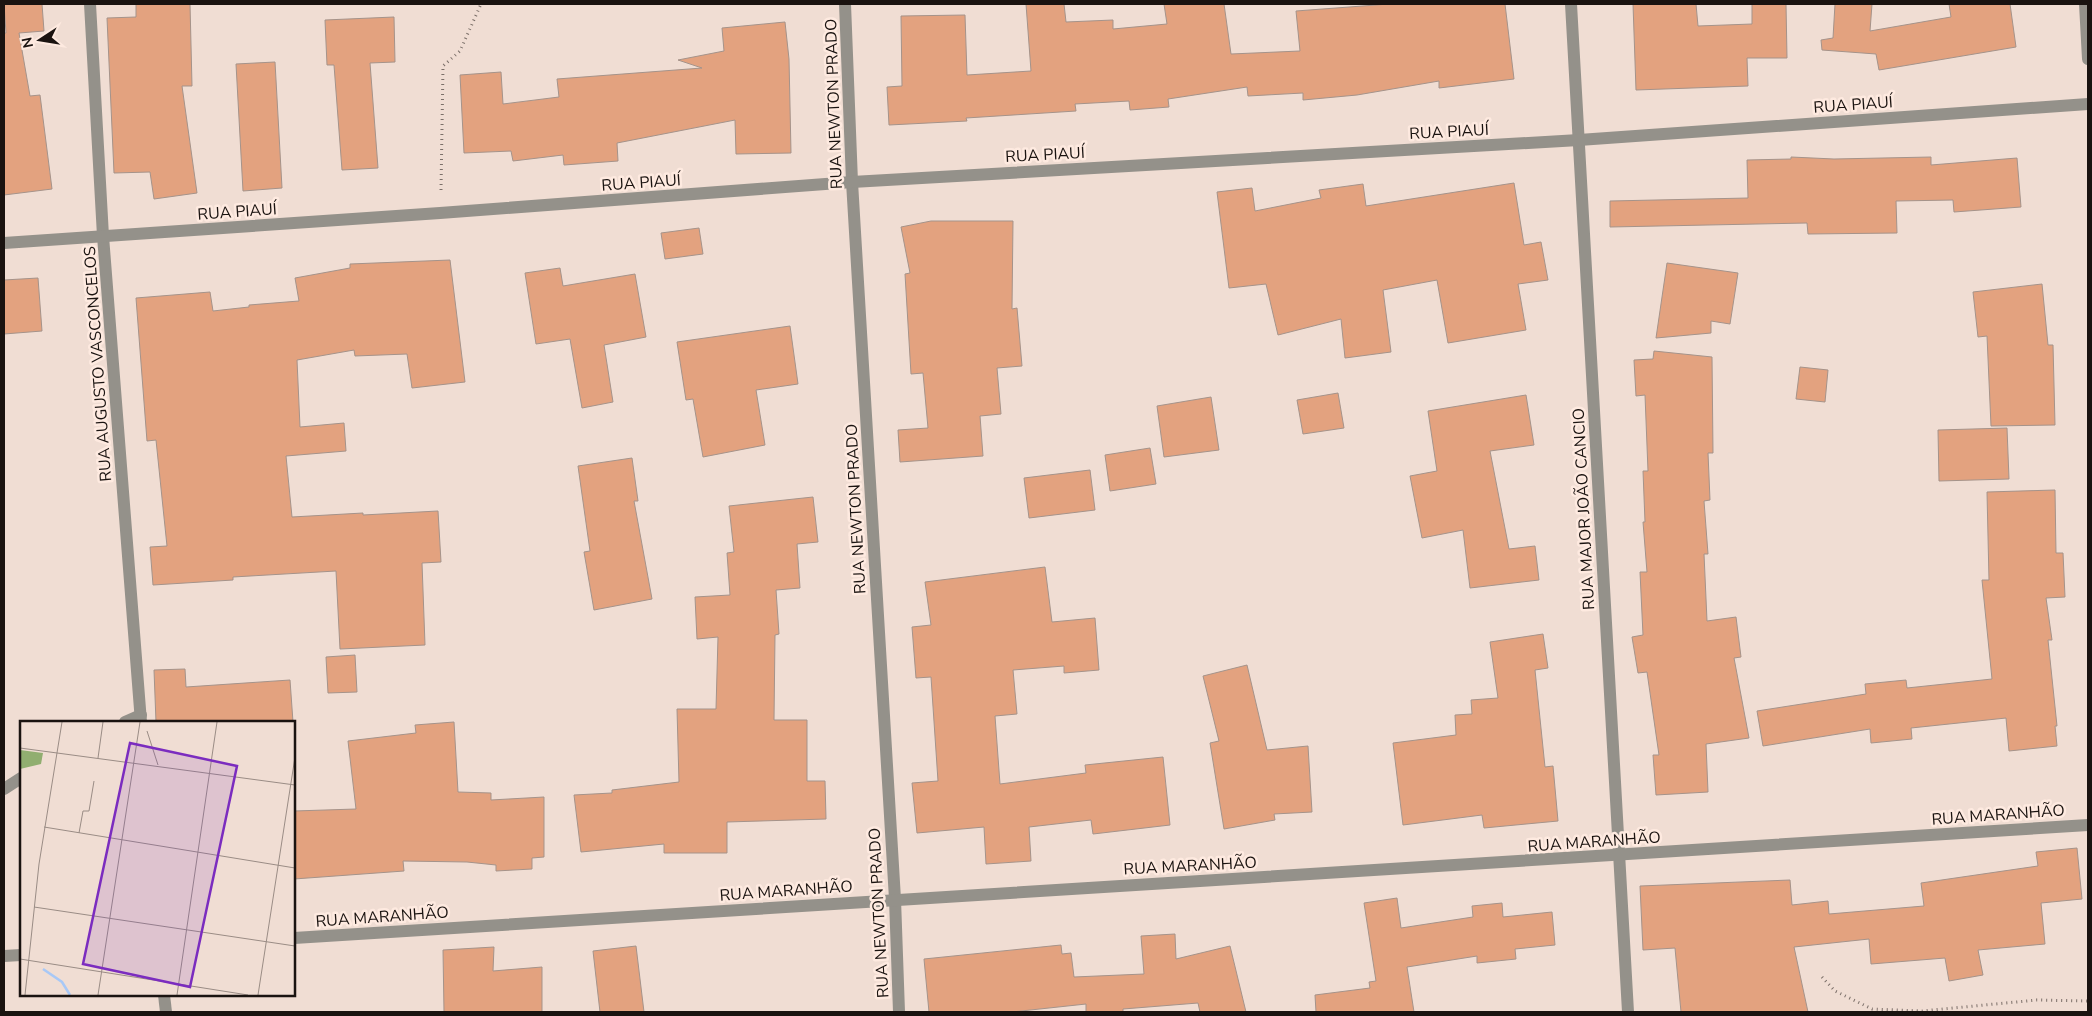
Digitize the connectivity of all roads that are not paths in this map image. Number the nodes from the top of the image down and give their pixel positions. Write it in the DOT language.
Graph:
graph roads {
  1 [pos="90,4"];
  2 [pos="845,4"];
  3 [pos="1571,4"];
  4 [pos="2085,4"];
  5 [pos="2088,59"];
  6 [pos="2088,104"];
  7 [pos="1579,140"];
  8 [pos="852,182"];
  9 [pos="103,236"];
  10 [pos="4,243"];
  11 [pos="141,719"];
  12 [pos="20,779"];
  13 [pos="4,789"];
  14 [pos="2088,825"];
  15 [pos="1618,856"];
  16 [pos="895,899"];
  17 [pos="295,938"];
  18 [pos="20,955"];
  19 [pos="4,956"];
  20 [pos="164,996"];
  21 [pos="166,1012"];
  22 [pos="899,1012"];
  23 [pos="1628,1012"];
  1 -- 9 [label="street, RUA AUGUSTO VASCONCELOS"];
  2 -- 8 [label="street, RUA NEWTON PRADO"];
  3 -- 7 [label="street, RUA MAJOR JOÃO CANCIO"];
  4 -- 5 [label="street"];
  6 -- 7 [label="street, RUA PIAUÍ"];
  7 -- 8 [label="street, RUA PIAUÍ"];
  7 -- 15 [label="street, RUA MAJOR JOÃO CANCIO"];
  8 -- 9 [label="street, RUA PIAUÍ"];
  8 -- 16 [label="street, RUA NEWTON PRADO"];
  9 -- 10 [label="street, RUA PIAUÍ"];
  9 -- 11 [label="street, RUA AUGUSTO VASCONCELOS"];
  12 -- 13 [label="street"];
  14 -- 15 [label="street, RUA MARANHÃO"];
  15 -- 16 [label="street, RUA MARANHÃO"];
  15 -- 23 [label="street, RUA MAJOR JOÃO CANCIO"];
  16 -- 17 [label="street, RUA MARANHÃO"];
  16 -- 22 [label="street, RUA NEWTON PRADO"];
  18 -- 19 [label="street"];
  20 -- 21 [label="street"];
}
